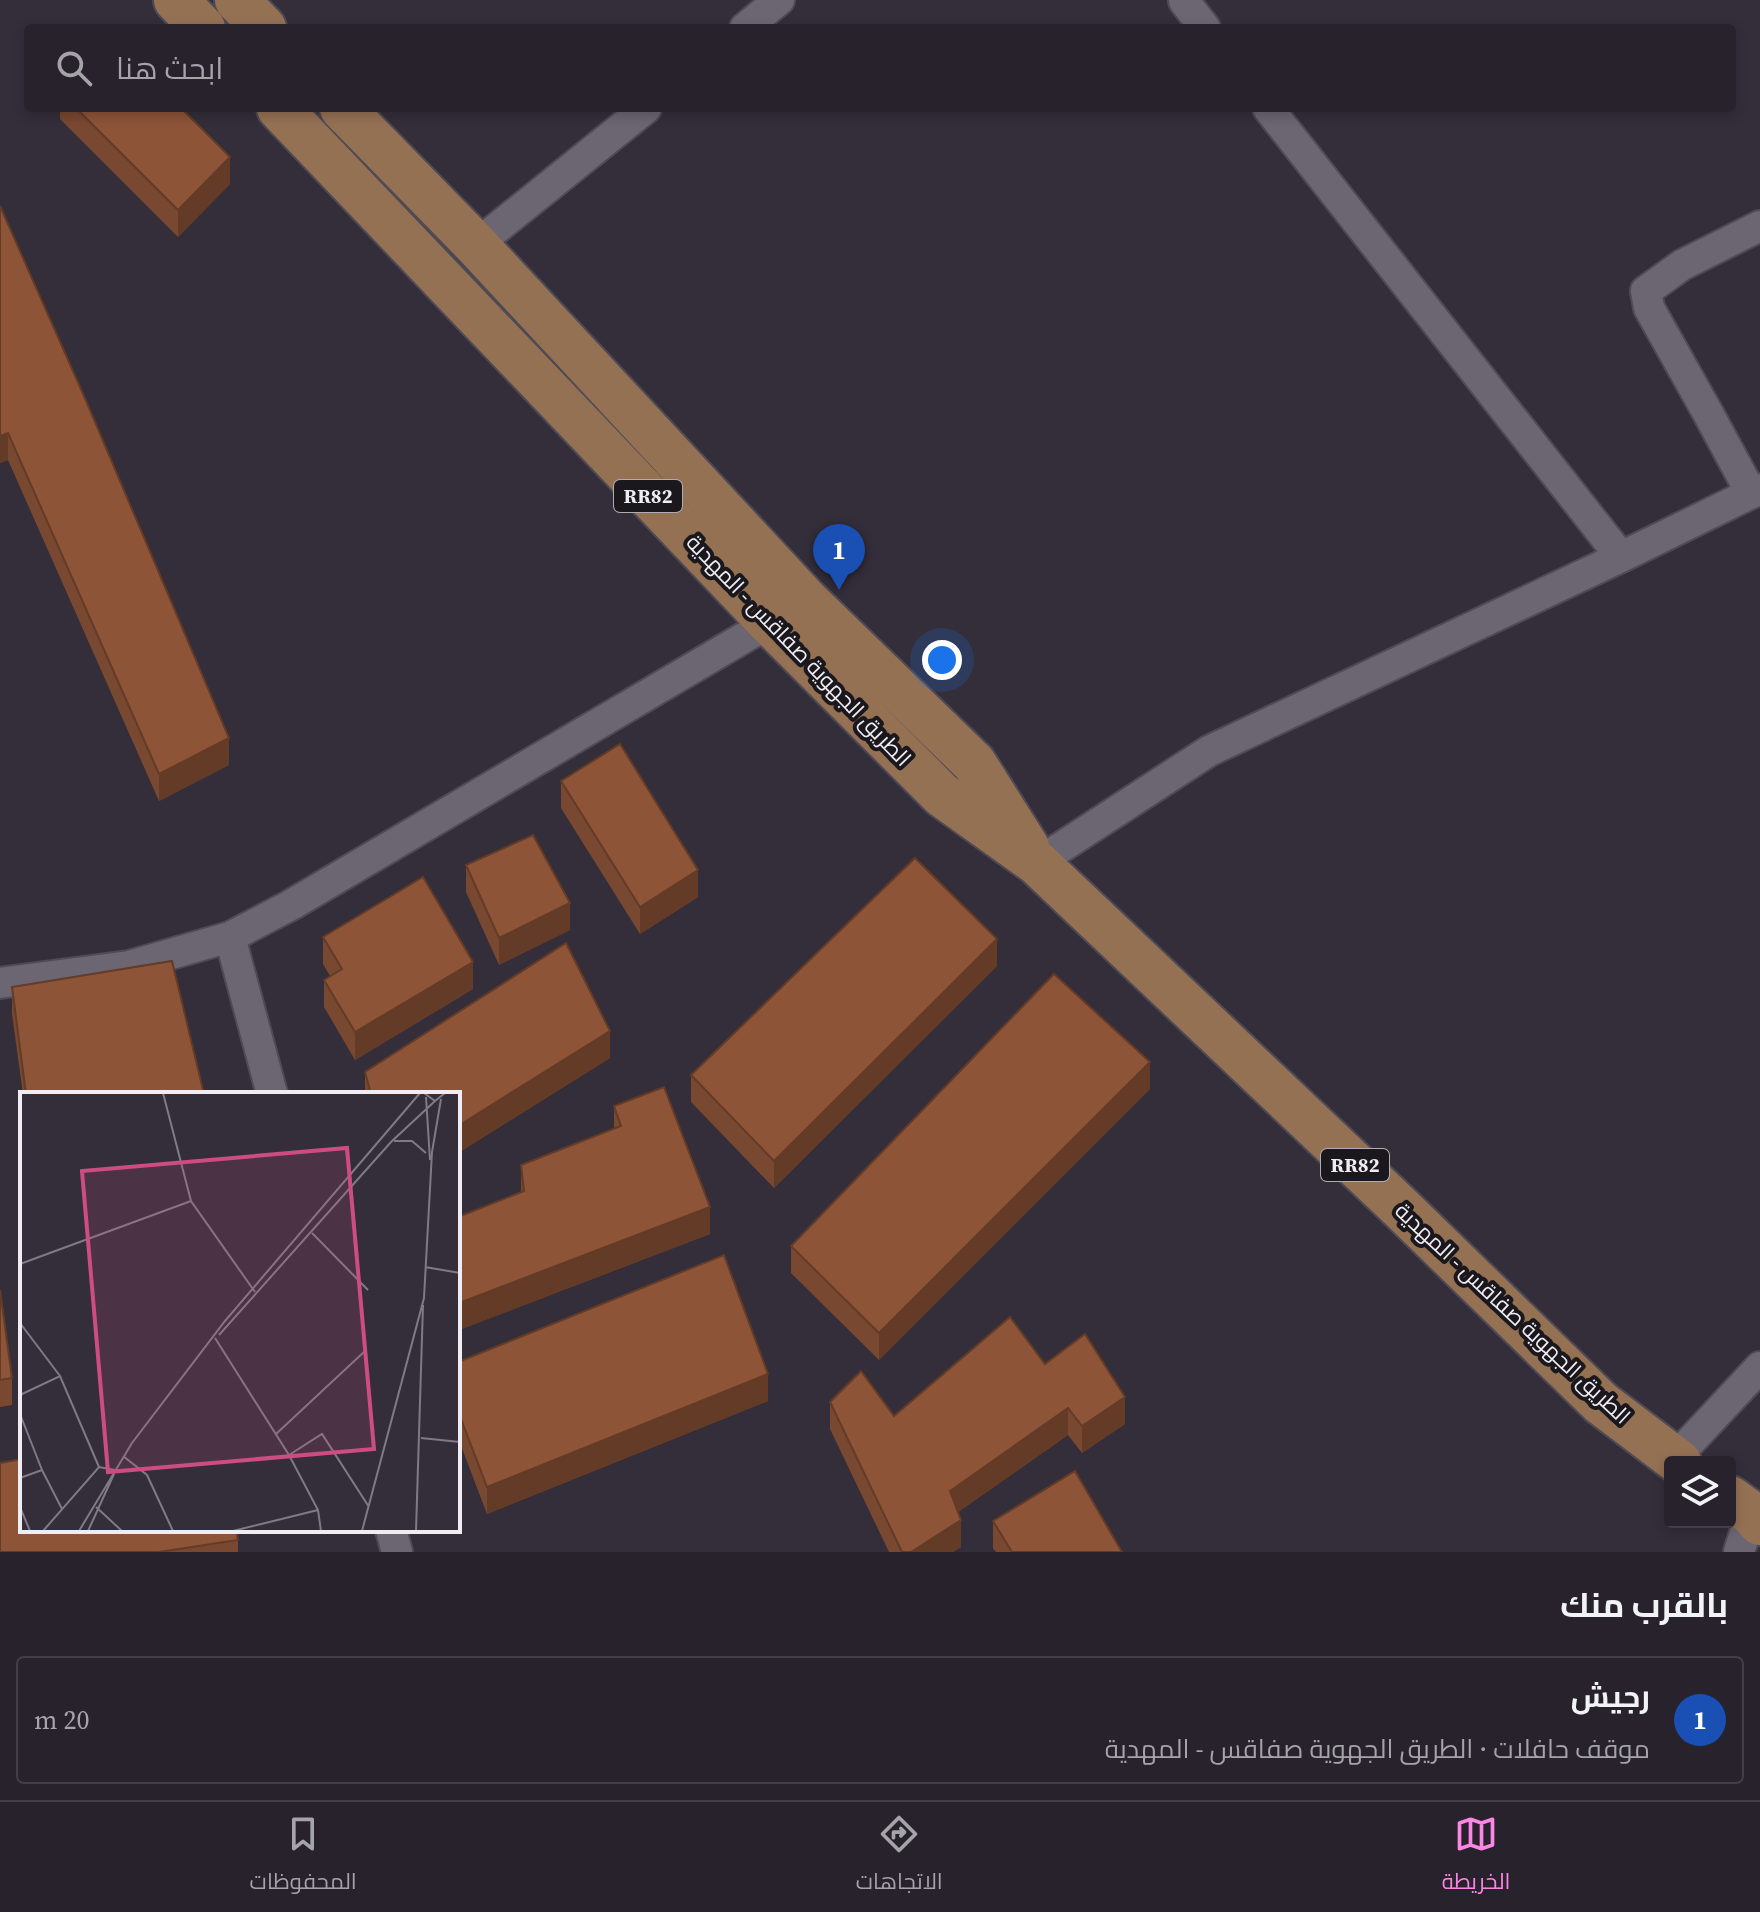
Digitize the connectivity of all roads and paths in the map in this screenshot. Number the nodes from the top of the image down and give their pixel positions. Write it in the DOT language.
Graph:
graph roads {
  1 [pos="176,0"];
  2 [pos="237,0"];
  3 [pos="779,0"];
  4 [pos="1184,1"];
  5 [pos="199,24"];
  6 [pos="260,24"];
  7 [pos="750,24"];
  8 [pos="1202,24"];
  9 [pos="283,112"];
  10 [pos="346,112"];
  11 [pos="641,112"];
  12 [pos="1271,112"];
  13 [pos="1760,226"];
  14 [pos="476,245"];
  15 [pos="1756,491"];
  16 [pos="1621,557"];
  17 [pos="806,600"];
  18 [pos="769,622"];
  19 [pos="1037,863"];
  20 [pos="230,937"];
  21 [pos="0,983"];
  22 [pos="271,1092"];
  23 [pos="1760,1367"];
  24 [pos="1672,1456"];
  25 [pos="1681,1456"];
  26 [pos="392,1532"];
  27 [pos="397,1552"];
  1 -- 5 [label="main road"];
  2 -- 6 [label="main road"];
  3 -- 7 [label="street"];
  4 -- 8 [label="street"];
  9 -- 18 [label="main road, الطريق الجهوية صفاقس - المهدية / RR82"];
  10 -- 14 [label="main road, الطريق الجهوية صفاقس - المهدية / RR82"];
  11 -- 14 [label="street"];
  12 -- 16 [label="street"];
  13 -- 15 [label="street"];
  14 -- 17 [label="main road, الطريق الجهوية صفاقس - المهدية / RR82"];
  15 -- 16 [label="street"];
  16 -- 19 [label="street"];
  17 -- 18 [label="street"];
  17 -- 19 [label="main road, الطريق الجهوية صفاقس - المهدية / RR82"];
  18 -- 19 [label="main road, الطريق الجهوية صفاقس - المهدية / RR82"];
  18 -- 20 [label="street"];
  19 -- 24 [label="main road, الطريق الجهوية صفاقس - المهدية / RR82"];
  20 -- 21 [label="street"];
  20 -- 22 [label="street"];
  23 -- 25 [label="street"];
  26 -- 27 [label="street"];
}
